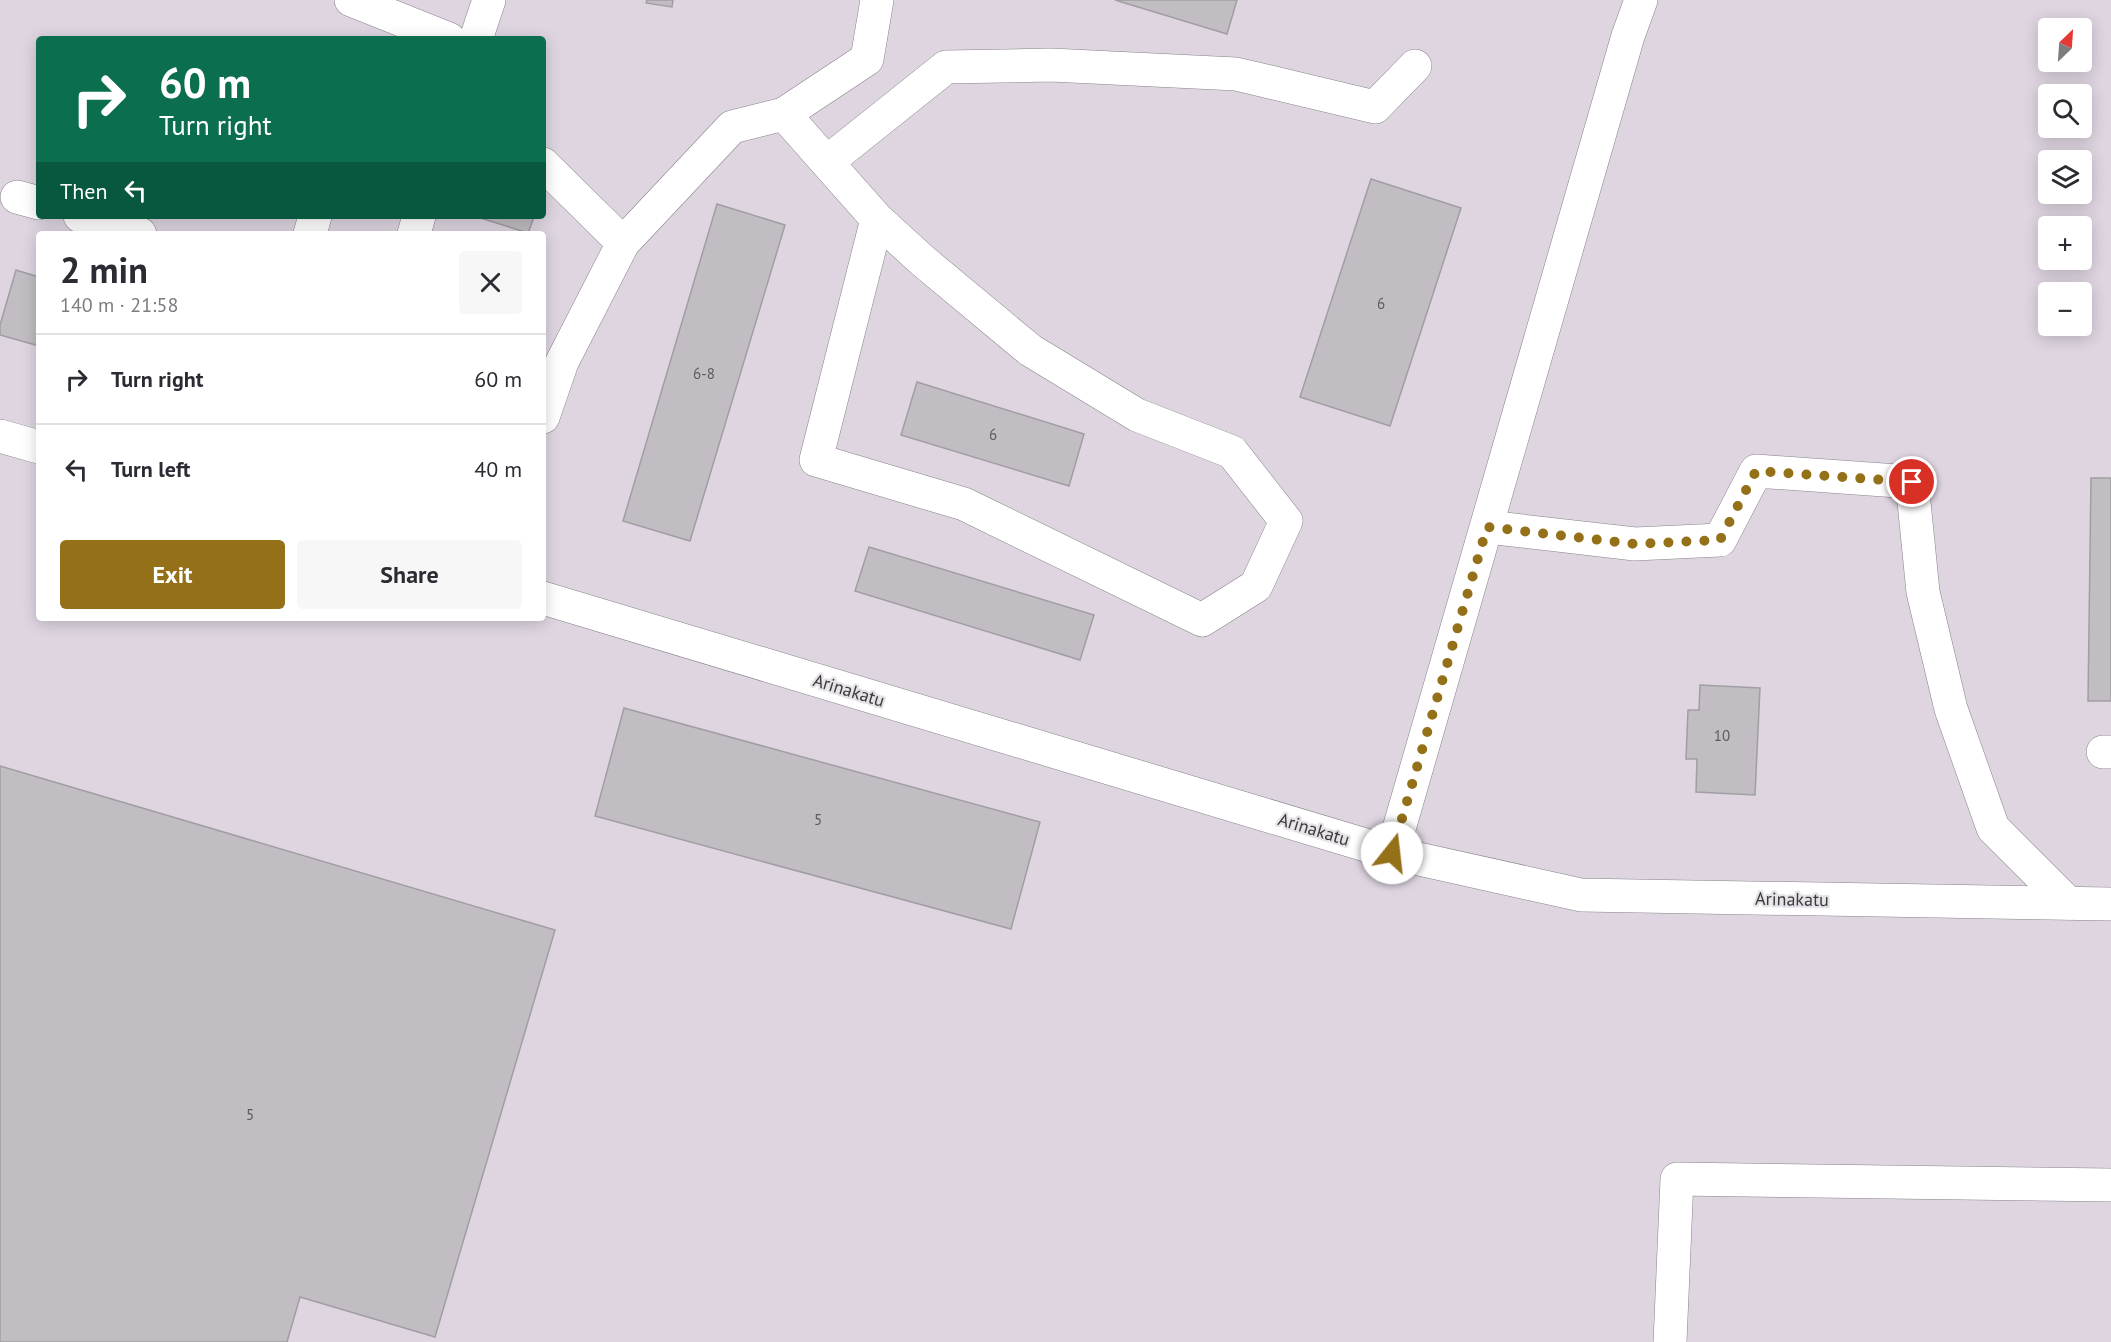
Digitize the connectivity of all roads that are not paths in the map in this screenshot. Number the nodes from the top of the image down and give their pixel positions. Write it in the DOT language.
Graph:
graph roads {
  1 [pos="351,0"];
  2 [pos="489,0"];
  3 [pos="877,0"];
  4 [pos="1641,0"];
  5 [pos="441,36"];
  6 [pos="477,36"];
  7 [pos="1415,66"];
  8 [pos="784,114"];
  9 [pos="827,162"];
  10 [pos="546,167"];
  11 [pos="90,219"];
  12 [pos="877,219"];
  13 [pos="130,231"];
  14 [pos="623,243"];
  15 [pos="552,359"];
  16 [pos="546,398"];
  17 [pos="0,436"];
  18 [pos="36,446"];
  19 [pos="1487,527"];
  20 [pos="546,599"];
  21 [pos="1392,853"];
  22 [pos="2068,903"];
  23 [pos="2111,904"];
  24 [pos="2111,1185"];
  25 [pos="1670,1342"];
  1 -- 5 [label="street"];
  2 -- 6 [label="street"];
  3 -- 8 [label="street"];
  4 -- 19 [label="street"];
  7 -- 9 [label="street"];
  8 -- 9 [label="street"];
  8 -- 14 [label="street"];
  9 -- 12 [label="street"];
  10 -- 14 [label="street"];
  11 -- 13 [label="street"];
  12 -- 12 [label="street"];
  14 -- 15 [label="street"];
  15 -- 16 [label="street"];
  17 -- 18 [label="street"];
  19 -- 21 [label="street"];
  19 -- 22 [label="street"];
  20 -- 21 [label="street, Arinakatu"];
  21 -- 22 [label="street, Arinakatu"];
  22 -- 23 [label="street, Arinakatu"];
  24 -- 25 [label="street"];
}
